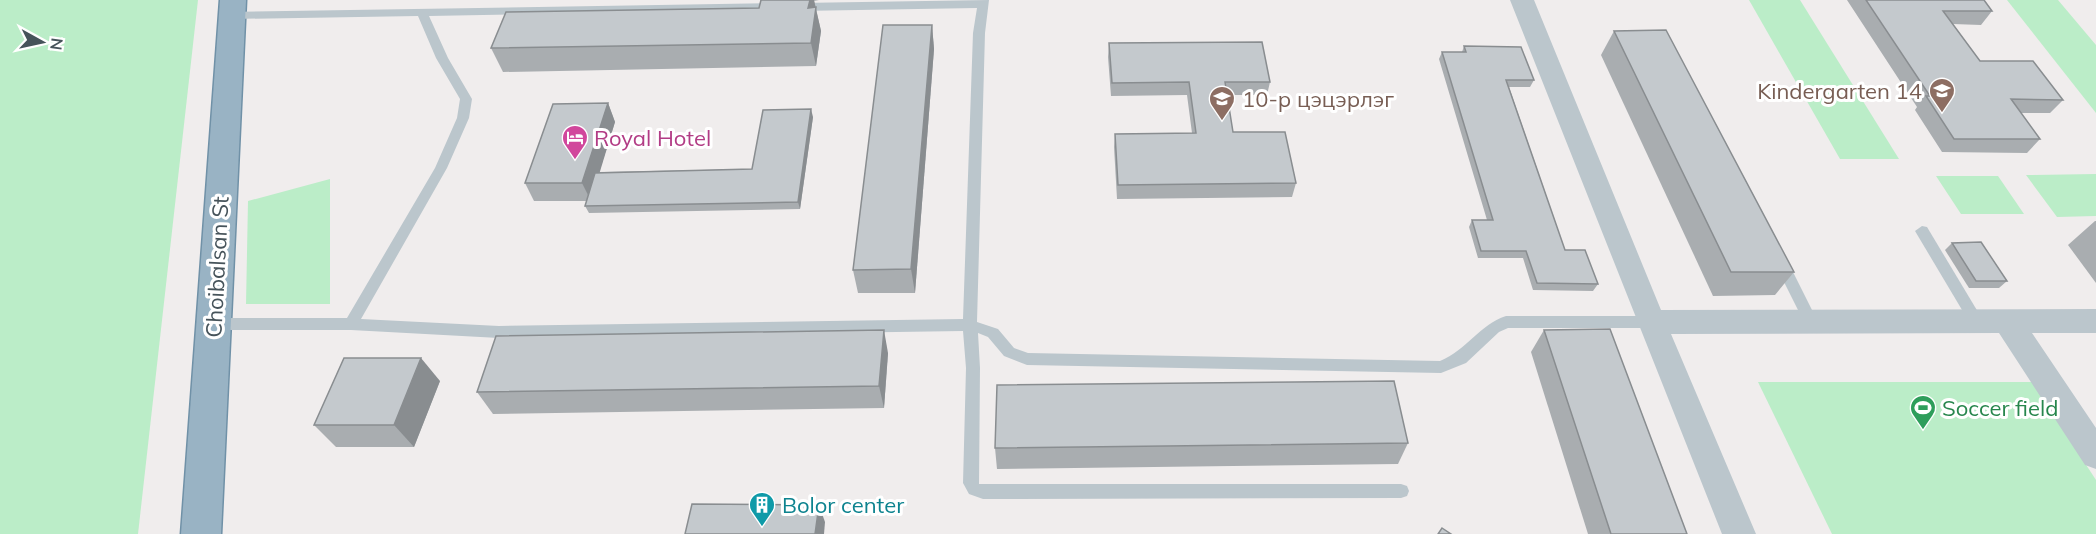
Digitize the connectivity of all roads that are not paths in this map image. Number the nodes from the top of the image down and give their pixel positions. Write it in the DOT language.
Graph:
graph roads {
  1 [pos="354,0"];
  2 [pos="1522,0"];
  3 [pos="983,2"];
  4 [pos="233,7"];
  5 [pos="422,13"];
  6 [pos="356,14"];
  7 [pos="1923,231"];
  8 [pos="1773,248"];
  9 [pos="1976,321"];
  10 [pos="2011,321"];
  11 [pos="2096,321"];
  12 [pos="1651,322"];
  13 [pos="1811,322"];
  14 [pos="214,324"];
  15 [pos="351,324"];
  16 [pos="970,325"];
  17 [pos="2096,455"];
  18 [pos="1401,491"];
  19 [pos="201,534"];
  20 [pos="1739,534"];
  1 -- 6 [label="lane"];
  2 -- 12 [label="street"];
  3 -- 5 [label="lane"];
  3 -- 16 [label="lane"];
  4 -- 6 [label="lane"];
  4 -- 14 [label="highway, Choibalsan St"];
  5 -- 6 [label="lane"];
  5 -- 15 [label="lane"];
  7 -- 9 [label="lane"];
  8 -- 13 [label="lane"];
  9 -- 10 [label="street"];
  9 -- 13 [label="street"];
  10 -- 11 [label="street"];
  10 -- 17 [label="street"];
  12 -- 13 [label="street"];
  12 -- 16 [label="lane"];
  12 -- 20 [label="street"];
  14 -- 15 [label="lane"];
  14 -- 19 [label="highway, Choibalsan St"];
  15 -- 16 [label="lane"];
  16 -- 18 [label="lane"];
}
